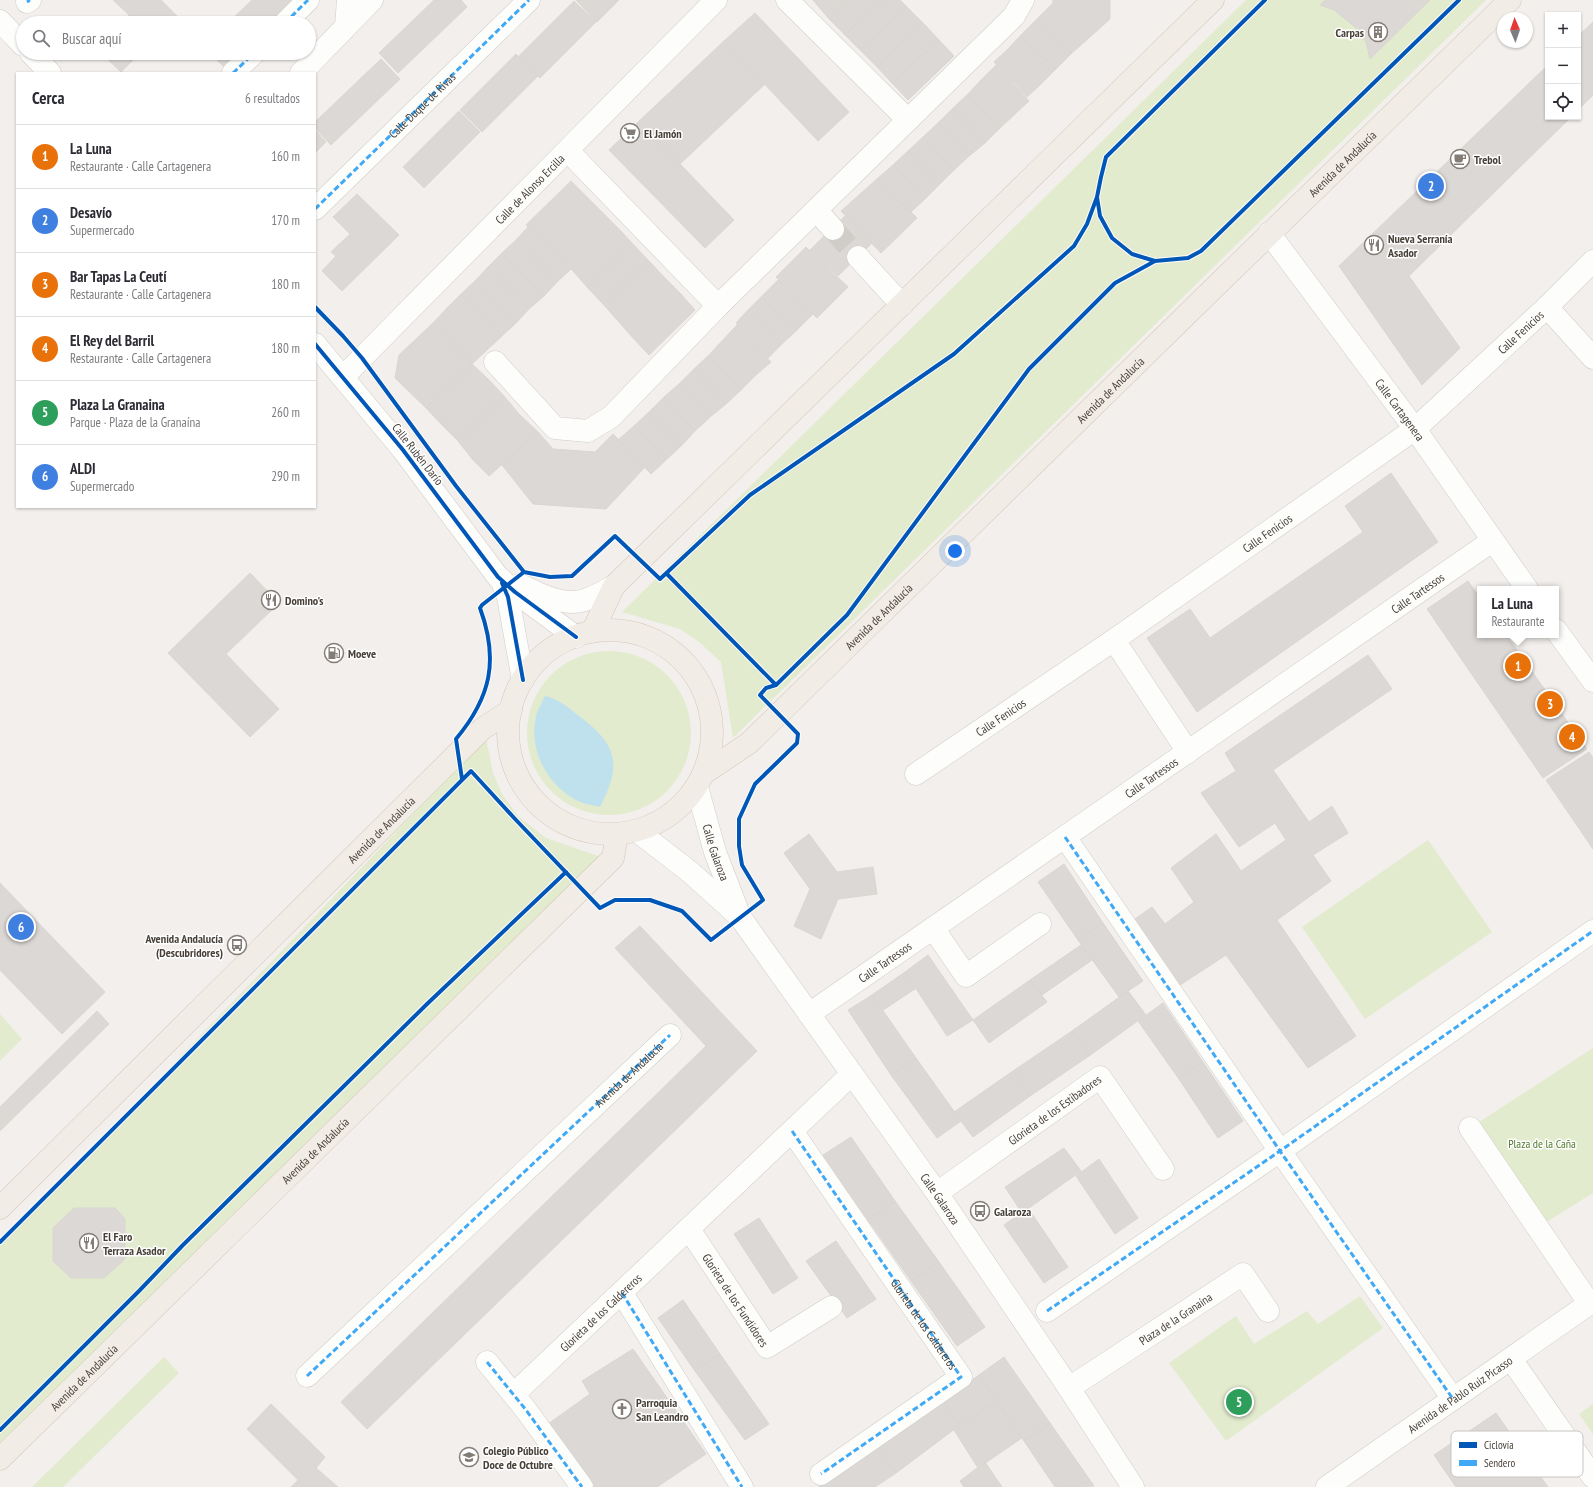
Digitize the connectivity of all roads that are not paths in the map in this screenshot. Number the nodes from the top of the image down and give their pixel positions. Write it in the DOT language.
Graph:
graph roads {
  1 [pos="308,0"];
  2 [pos="348,0"];
  3 [pos="372,0"];
  4 [pos="529,0"];
  5 [pos="716,0"];
  6 [pos="787,0"];
  7 [pos="1023,0"];
  8 [pos="1213,0"];
  9 [pos="1510,0"];
  10 [pos="292,16"];
  11 [pos="346,26"];
  12 [pos="2,31"];
  13 [pos="16,40"];
  14 [pos="316,57"];
  15 [pos="38,60"];
  16 [pos="247,60"];
  17 [pos="313,60"];
  18 [pos="49,72"];
  19 [pos="234,72"];
  20 [pos="302,72"];
  21 [pos="908,120"];
  22 [pos="568,151"];
  23 [pos="316,209"];
  24 [pos="816,210"];
  25 [pos="832,229"];
  26 [pos="1269,234"];
  27 [pos="858,257"];
  28 [pos="1593,261"];
  29 [pos="902,305"];
  30 [pos="718,306"];
  31 [pos="1547,307"];
  32 [pos="316,345"];
  33 [pos="1593,358"];
  34 [pos="495,362"];
  35 [pos="343,377"];
  36 [pos="1415,429"];
  37 [pos="1492,541"];
  38 [pos="501,580"];
  39 [pos="614,586"];
  40 [pos="1525,586"];
  41 [pos="584,634"];
  42 [pos="1559,634"];
  43 [pos="1114,640"];
  44 [pos="523,680"];
  45 [pos="1593,681"];
  46 [pos="511,710"];
  47 [pos="1188,752"];
  48 [pos="916,774"];
  49 [pos="701,779"];
  50 [pos="627,833"];
  51 [pos="1065,837"];
  52 [pos="740,917"];
  53 [pos="1040,924"];
  54 [pos="933,928"];
  55 [pos="1593,931"];
  56 [pos="809,1014"];
  57 [pos="670,1035"];
  58 [pos="852,1074"];
  59 [pos="1470,1128"];
  60 [pos="792,1131"];
  61 [pos="1280,1151"];
  62 [pos="1164,1169"];
  63 [pos="937,1193"];
  64 [pos="0,1208"];
  65 [pos="689,1229"];
  66 [pos="622,1293"];
  67 [pos="1591,1302"];
  68 [pos="831,1307"];
  69 [pos="1268,1311"];
  70 [pos="1047,1312"];
  71 [pos="1511,1358"];
  72 [pos="488,1362"];
  73 [pos="307,1376"];
  74 [pos="1068,1388"];
  75 [pos="514,1394"];
  76 [pos="1453,1398"];
  77 [pos="1561,1431"];
  78 [pos="0,1459"];
  79 [pos="1583,1462"];
  80 [pos="821,1474"];
  81 [pos="1593,1477"];
  82 [pos="582,1487"];
  83 [pos="742,1487"];
  84 [pos="1133,1487"];
  85 [pos="1327,1487"];
  1 -- 10 [label="street"];
  2 -- 11 [label="street"];
  3 -- 11 [label="street"];
  4 -- 23 [label="street, Calle Duque de Rivas"];
  5 -- 22 [label="street, Calle de Alonso Ercilla"];
  6 -- 21 [label="street"];
  7 -- 21 [label="street"];
  8 -- 29 [label="main road"];
  9 -- 26 [label="main road, Avenida de Andalucía"];
  11 -- 14 [label="street"];
  12 -- 13 [label="street"];
  15 -- 18 [label="street"];
  16 -- 19 [label="street"];
  17 -- 20 [label="street"];
  21 -- 24 [label="street"];
  22 -- 30 [label="street"];
  22 -- 35 [label="street, Calle de Alonso Ercilla"];
  24 -- 25 [label="street"];
  24 -- 30 [label="street"];
  26 -- 36 [label="street, Calle Cartagenera"];
  26 -- 49 [label="main road, Avenida de Andalucía"];
  27 -- 29 [label="street"];
  28 -- 31 [label="street, Calle Fenicios"];
  29 -- 39 [label="main road"];
  30 -- 34 [label="street"];
  31 -- 33 [label="street"];
  31 -- 36 [label="street, Calle Fenicios"];
  32 -- 35 [label="street, Calle Rubén Darío"];
  35 -- 38 [label="street, Calle Rubén Darío"];
  36 -- 37 [label="street, Calle Cartagenera"];
  36 -- 43 [label="street, Calle Fenicios"];
  37 -- 40 [label="street, Calle Cartagenera"];
  37 -- 47 [label="street, Calle Tartessos"];
  38 -- 39 [label="street"];
  38 -- 41 [label="street, Calle Rubén Darío"];
  38 -- 44 [label="street, Calle Rubén Darío"];
  39 -- 41 [label="main road"];
  41 -- 44 [label="main road"];
  41 -- 49 [label="main road"];
  42 -- 45 [label="street"];
  43 -- 47 [label="street"];
  43 -- 48 [label="street, Calle Fenicios"];
  44 -- 46 [label="main road"];
  46 -- 50 [label="main road"];
  46 -- 64 [label="main road, Avenida de Andalucía"];
  47 -- 51 [label="street, Calle Tartessos"];
  49 -- 50 [label="main road, Avenida de Andalucía"];
  49 -- 52 [label="street, Calle Galaroza"];
  50 -- 52 [label="street, Calle Galaroza"];
  50 -- 78 [label="main road, Avenida de Andalucía"];
  51 -- 54 [label="street, Calle Tartessos"];
  51 -- 61 [label="street"];
  52 -- 56 [label="street, Calle Galaroza"];
  53 -- 54 [label="street"];
  54 -- 56 [label="street, Calle Tartessos"];
  55 -- 61 [label="street"];
  56 -- 58 [label="street, Calle Galaroza"];
  57 -- 73 [label="street, Avenida de Andalucía"];
  58 -- 60 [label="street, Glorieta de los Caldereros"];
  58 -- 63 [label="street, Calle Galaroza"];
  59 -- 67 [label="street"];
  60 -- 65 [label="street, Glorieta de los Caldereros"];
  60 -- 80 [label="street, Glorieta de los Caldereros"];
  61 -- 70 [label="street"];
  61 -- 76 [label="street"];
  62 -- 63 [label="street, Glorieta de los Estibadores"];
  63 -- 74 [label="street, Calle Galaroza"];
  65 -- 66 [label="street, Glorieta de los Caldereros"];
  65 -- 68 [label="street, Glorieta de los Fundidores"];
  66 -- 75 [label="street, Glorieta de los Caldereros"];
  66 -- 83 [label="street"];
  67 -- 71 [label="street, Avenida de Pablo Ruiz Picasso"];
  69 -- 74 [label="street, Plaza de la Granaína"];
  71 -- 76 [label="street, Avenida de Pablo Ruiz Picasso"];
  71 -- 77 [label="street"];
  72 -- 75 [label="street"];
  74 -- 84 [label="street, Calle Galaroza"];
  75 -- 82 [label="street"];
  76 -- 85 [label="street, Avenida de Pablo Ruiz Picasso"];
  79 -- 81 [label="street"];
}
